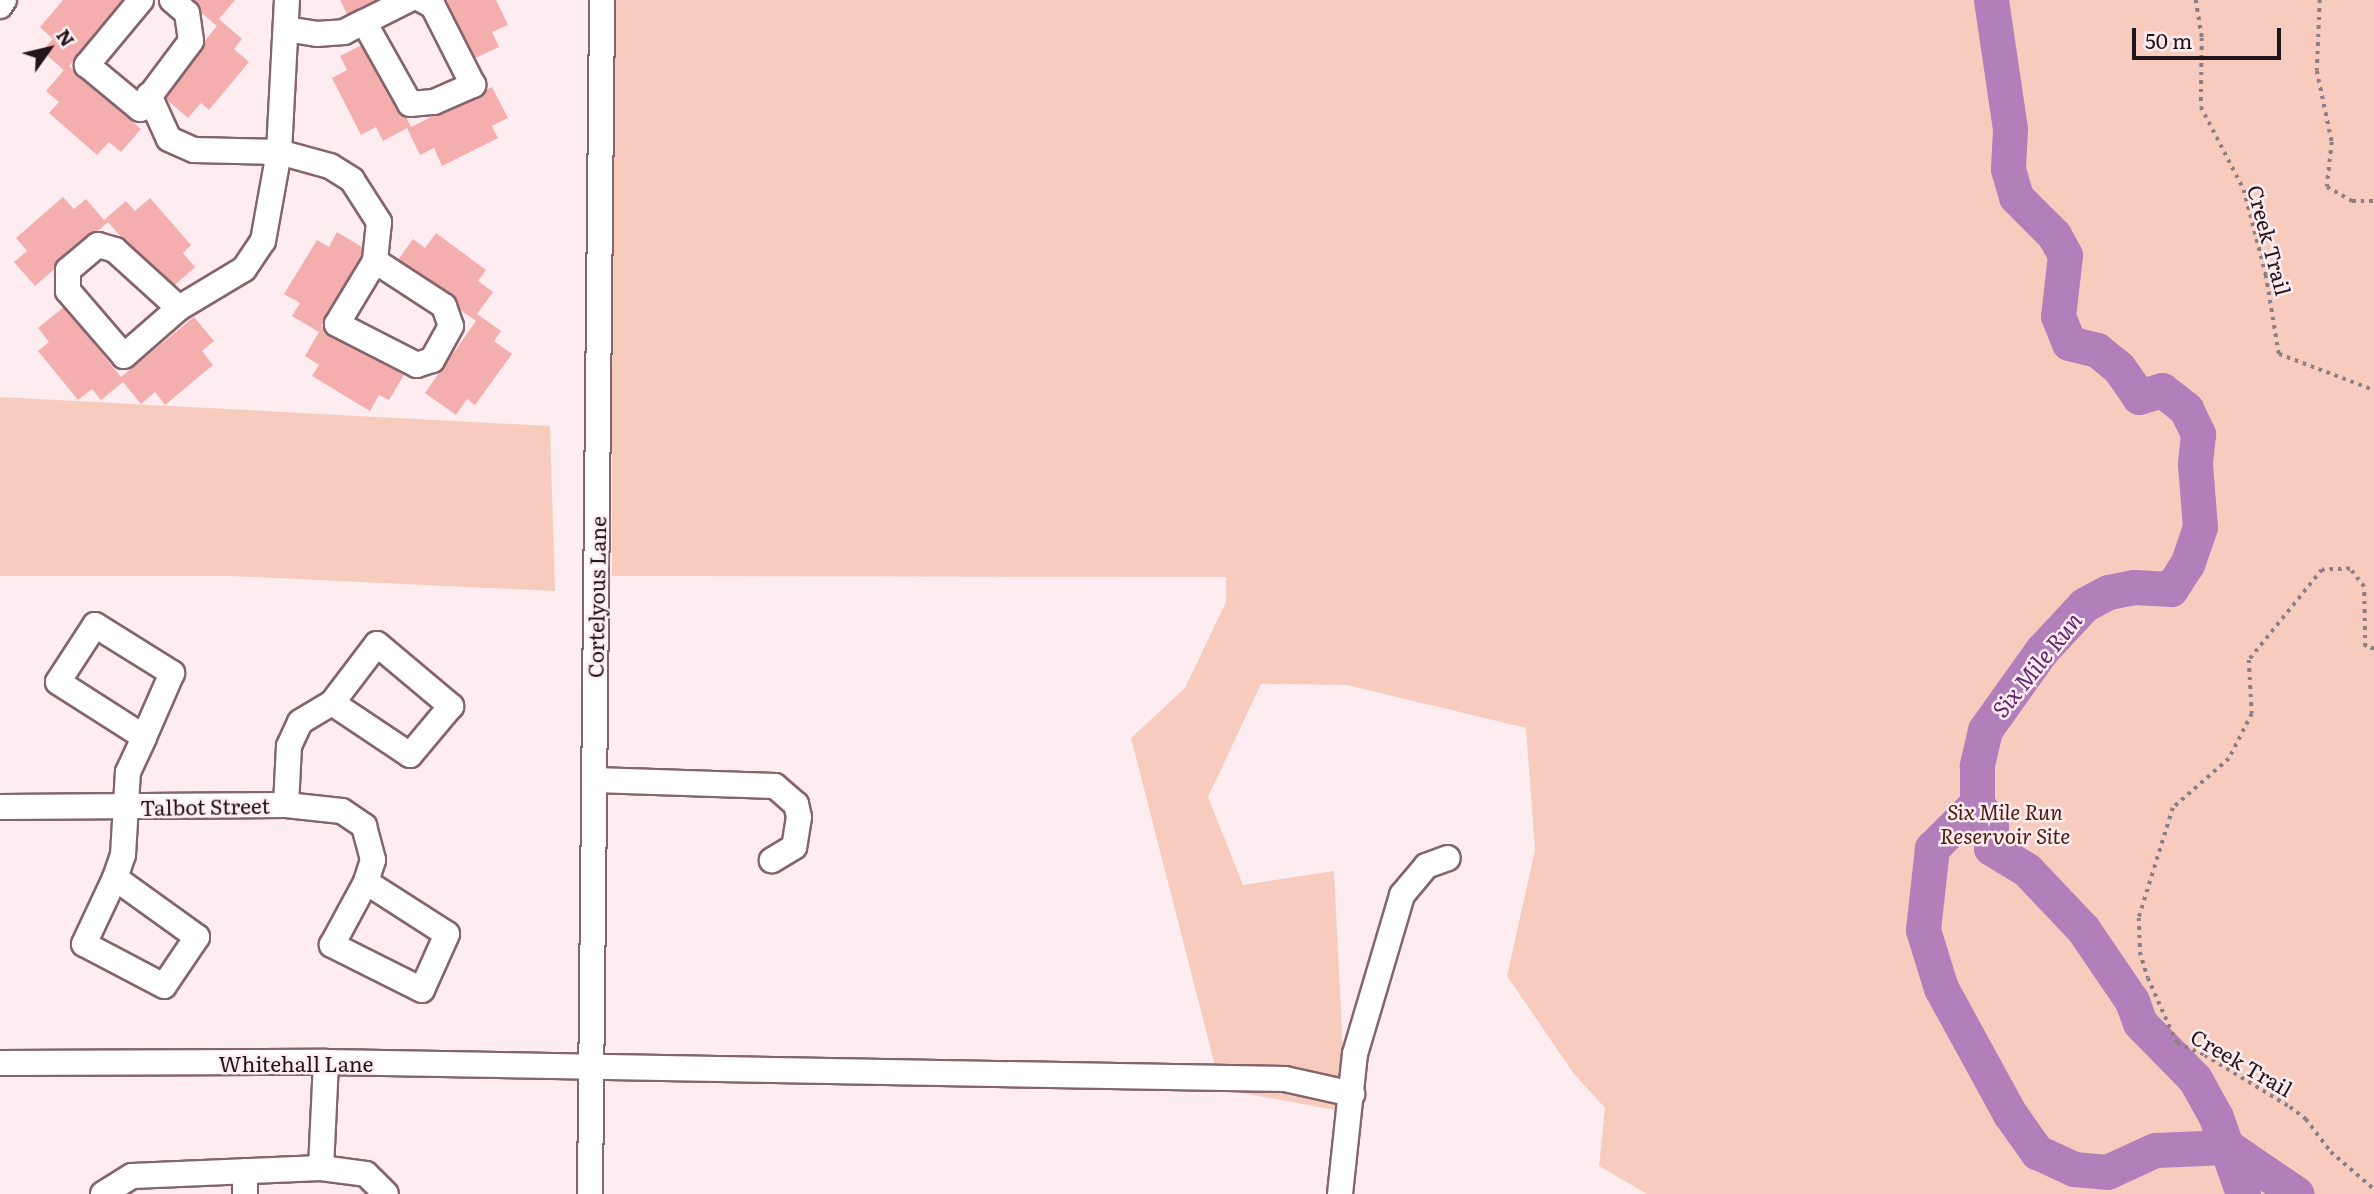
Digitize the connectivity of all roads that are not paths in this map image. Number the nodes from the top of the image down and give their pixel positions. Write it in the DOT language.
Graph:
graph roads {
  1 [pos="4,0"];
  2 [pos="141,0"];
  3 [pos="172,0"];
  4 [pos="287,0"];
  5 [pos="408,0"];
  6 [pos="422,0"];
  7 [pos="602,0"];
  8 [pos="0,5"];
  9 [pos="363,22"];
  10 [pos="286,29"];
  11 [pos="149,95"];
  12 [pos="279,152"];
  13 [pos="374,261"];
  14 [pos="179,308"];
  15 [pos="332,703"];
  16 [pos="144,737"];
  17 [pos="594,780"];
  18 [pos="286,805"];
  19 [pos="0,807"];
  20 [pos="124,807"];
  21 [pos="1448,858"];
  22 [pos="772,859"];
  23 [pos="115,878"];
  24 [pos="366,882"];
  25 [pos="326,1062"];
  26 [pos="0,1063"];
  27 [pos="591,1068"];
  28 [pos="1352,1094"];
  29 [pos="321,1168"];
  30 [pos="245,1183"];
  31 [pos="103,1194"];
  32 [pos="386,1194"];
  33 [pos="590,1194"];
  34 [pos="1340,1194"];
  1 -- 8 [label="street"];
  2 -- 11 [label="street"];
  3 -- 11 [label="street"];
  4 -- 10 [label="street"];
  5 -- 9 [label="street"];
  6 -- 9 [label="street"];
  7 -- 17 [label="street, Cortelyous Lane"];
  9 -- 10 [label="street"];
  10 -- 12 [label="street"];
  11 -- 12 [label="street"];
  12 -- 13 [label="street"];
  12 -- 14 [label="street"];
  13 -- 13 [label="street"];
  14 -- 14 [label="street"];
  15 -- 15 [label="street, Talbot Street"];
  15 -- 18 [label="street, Talbot Street"];
  16 -- 16 [label="street, Talbot Street"];
  16 -- 20 [label="street, Talbot Street"];
  17 -- 22 [label="street"];
  17 -- 27 [label="street, Cortelyous Lane"];
  18 -- 20 [label="street, Talbot Street"];
  18 -- 24 [label="street, Talbot Street"];
  19 -- 20 [label="street, Talbot Street"];
  20 -- 23 [label="street, Talbot Street"];
  21 -- 28 [label="street"];
  23 -- 23 [label="street, Talbot Street"];
  24 -- 24 [label="street, Talbot Street"];
  25 -- 26 [label="street, Whitehall Lane"];
  25 -- 27 [label="street, Whitehall Lane"];
  25 -- 29 [label="street"];
  27 -- 28 [label="street, Whitehall Lane"];
  27 -- 33 [label="street, Cortelyous Lane"];
  28 -- 34 [label="street"];
  29 -- 30 [label="street"];
  29 -- 32 [label="street"];
  30 -- 31 [label="street"];
}
